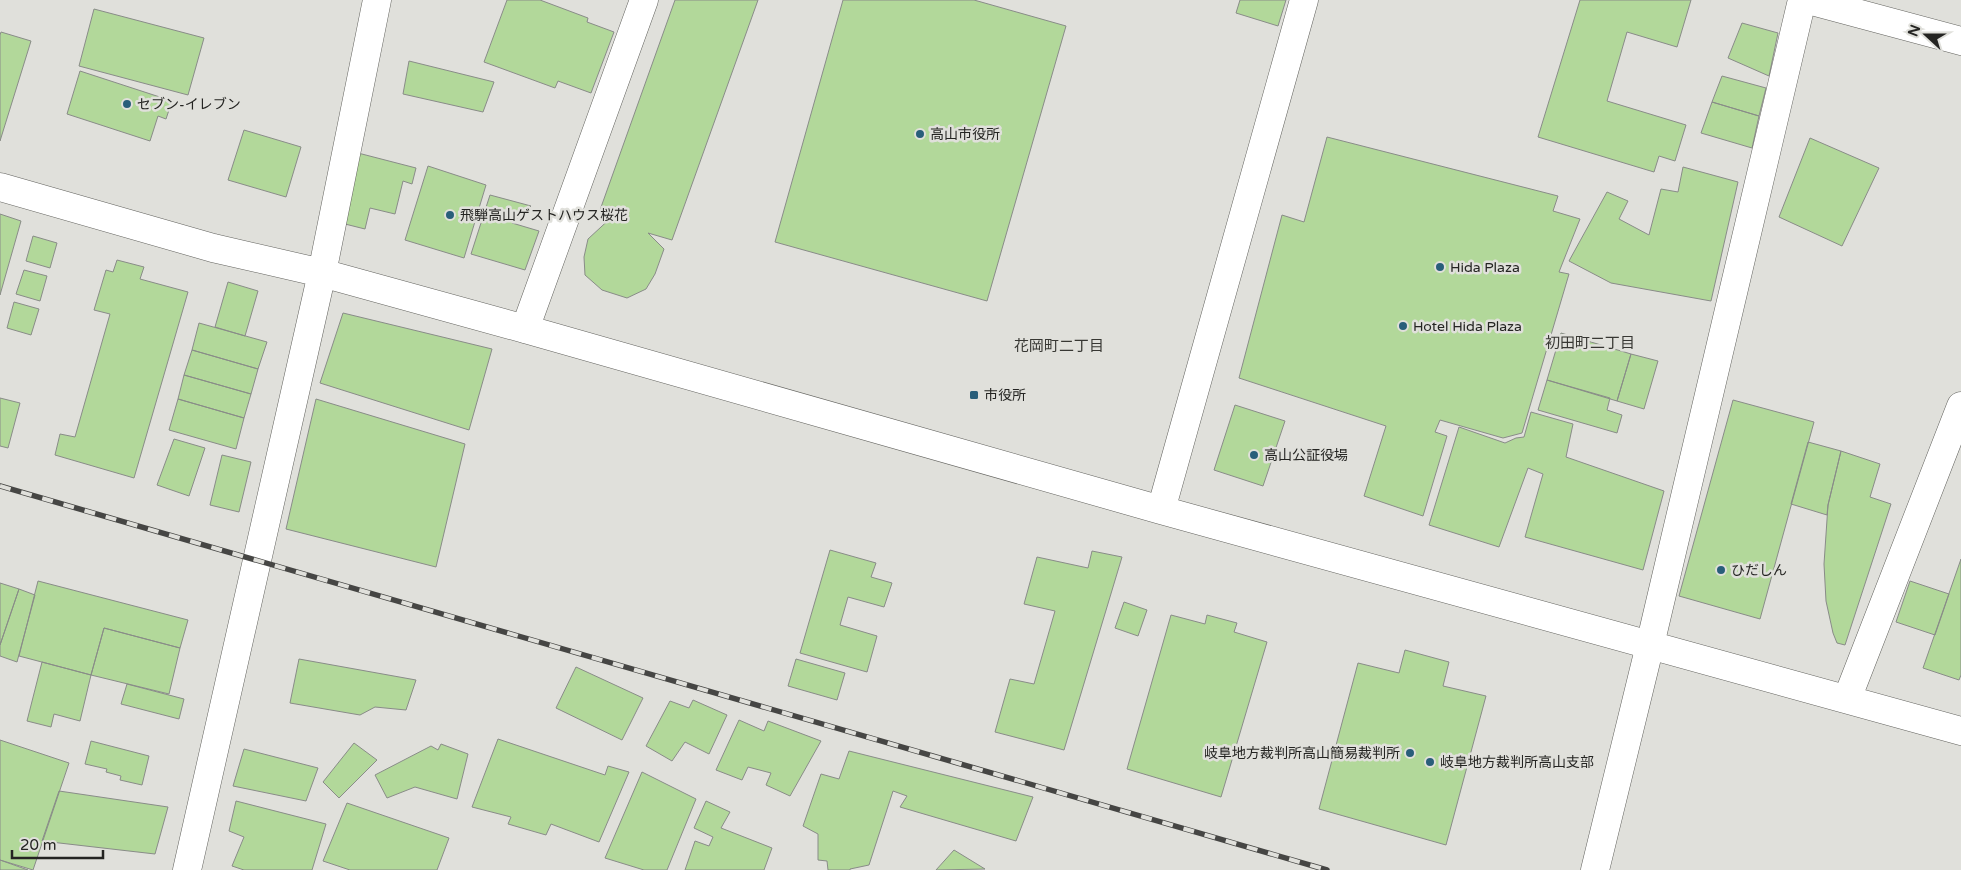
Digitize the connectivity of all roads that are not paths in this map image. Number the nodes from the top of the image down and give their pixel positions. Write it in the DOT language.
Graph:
graph roads {
  1 [pos="377,0"];
  2 [pos="644,0"];
  3 [pos="1304,0"];
  4 [pos="1802,0"];
  5 [pos="1808,0"];
  6 [pos="1961,41"];
  7 [pos="0,187"];
  8 [pos="322,273"];
  9 [pos="525,329"];
  10 [pos="1961,406"];
  11 [pos="1161,510"];
  12 [pos="1650,645"];
  13 [pos="1847,699"];
  14 [pos="1961,731"];
  15 [pos="187,870"];
  16 [pos="1595,870"];
  1 -- 8 [label="street"];
  2 -- 9 [label="street"];
  3 -- 11 [label="street"];
  4 -- 12 [label="street"];
  5 -- 6 [label="street"];
  7 -- 8 [label="street"];
  8 -- 9 [label="street"];
  8 -- 15 [label="street"];
  9 -- 11 [label="street"];
  10 -- 13 [label="street"];
  11 -- 12 [label="street"];
  12 -- 13 [label="street"];
  12 -- 16 [label="street"];
  13 -- 14 [label="street"];
}
